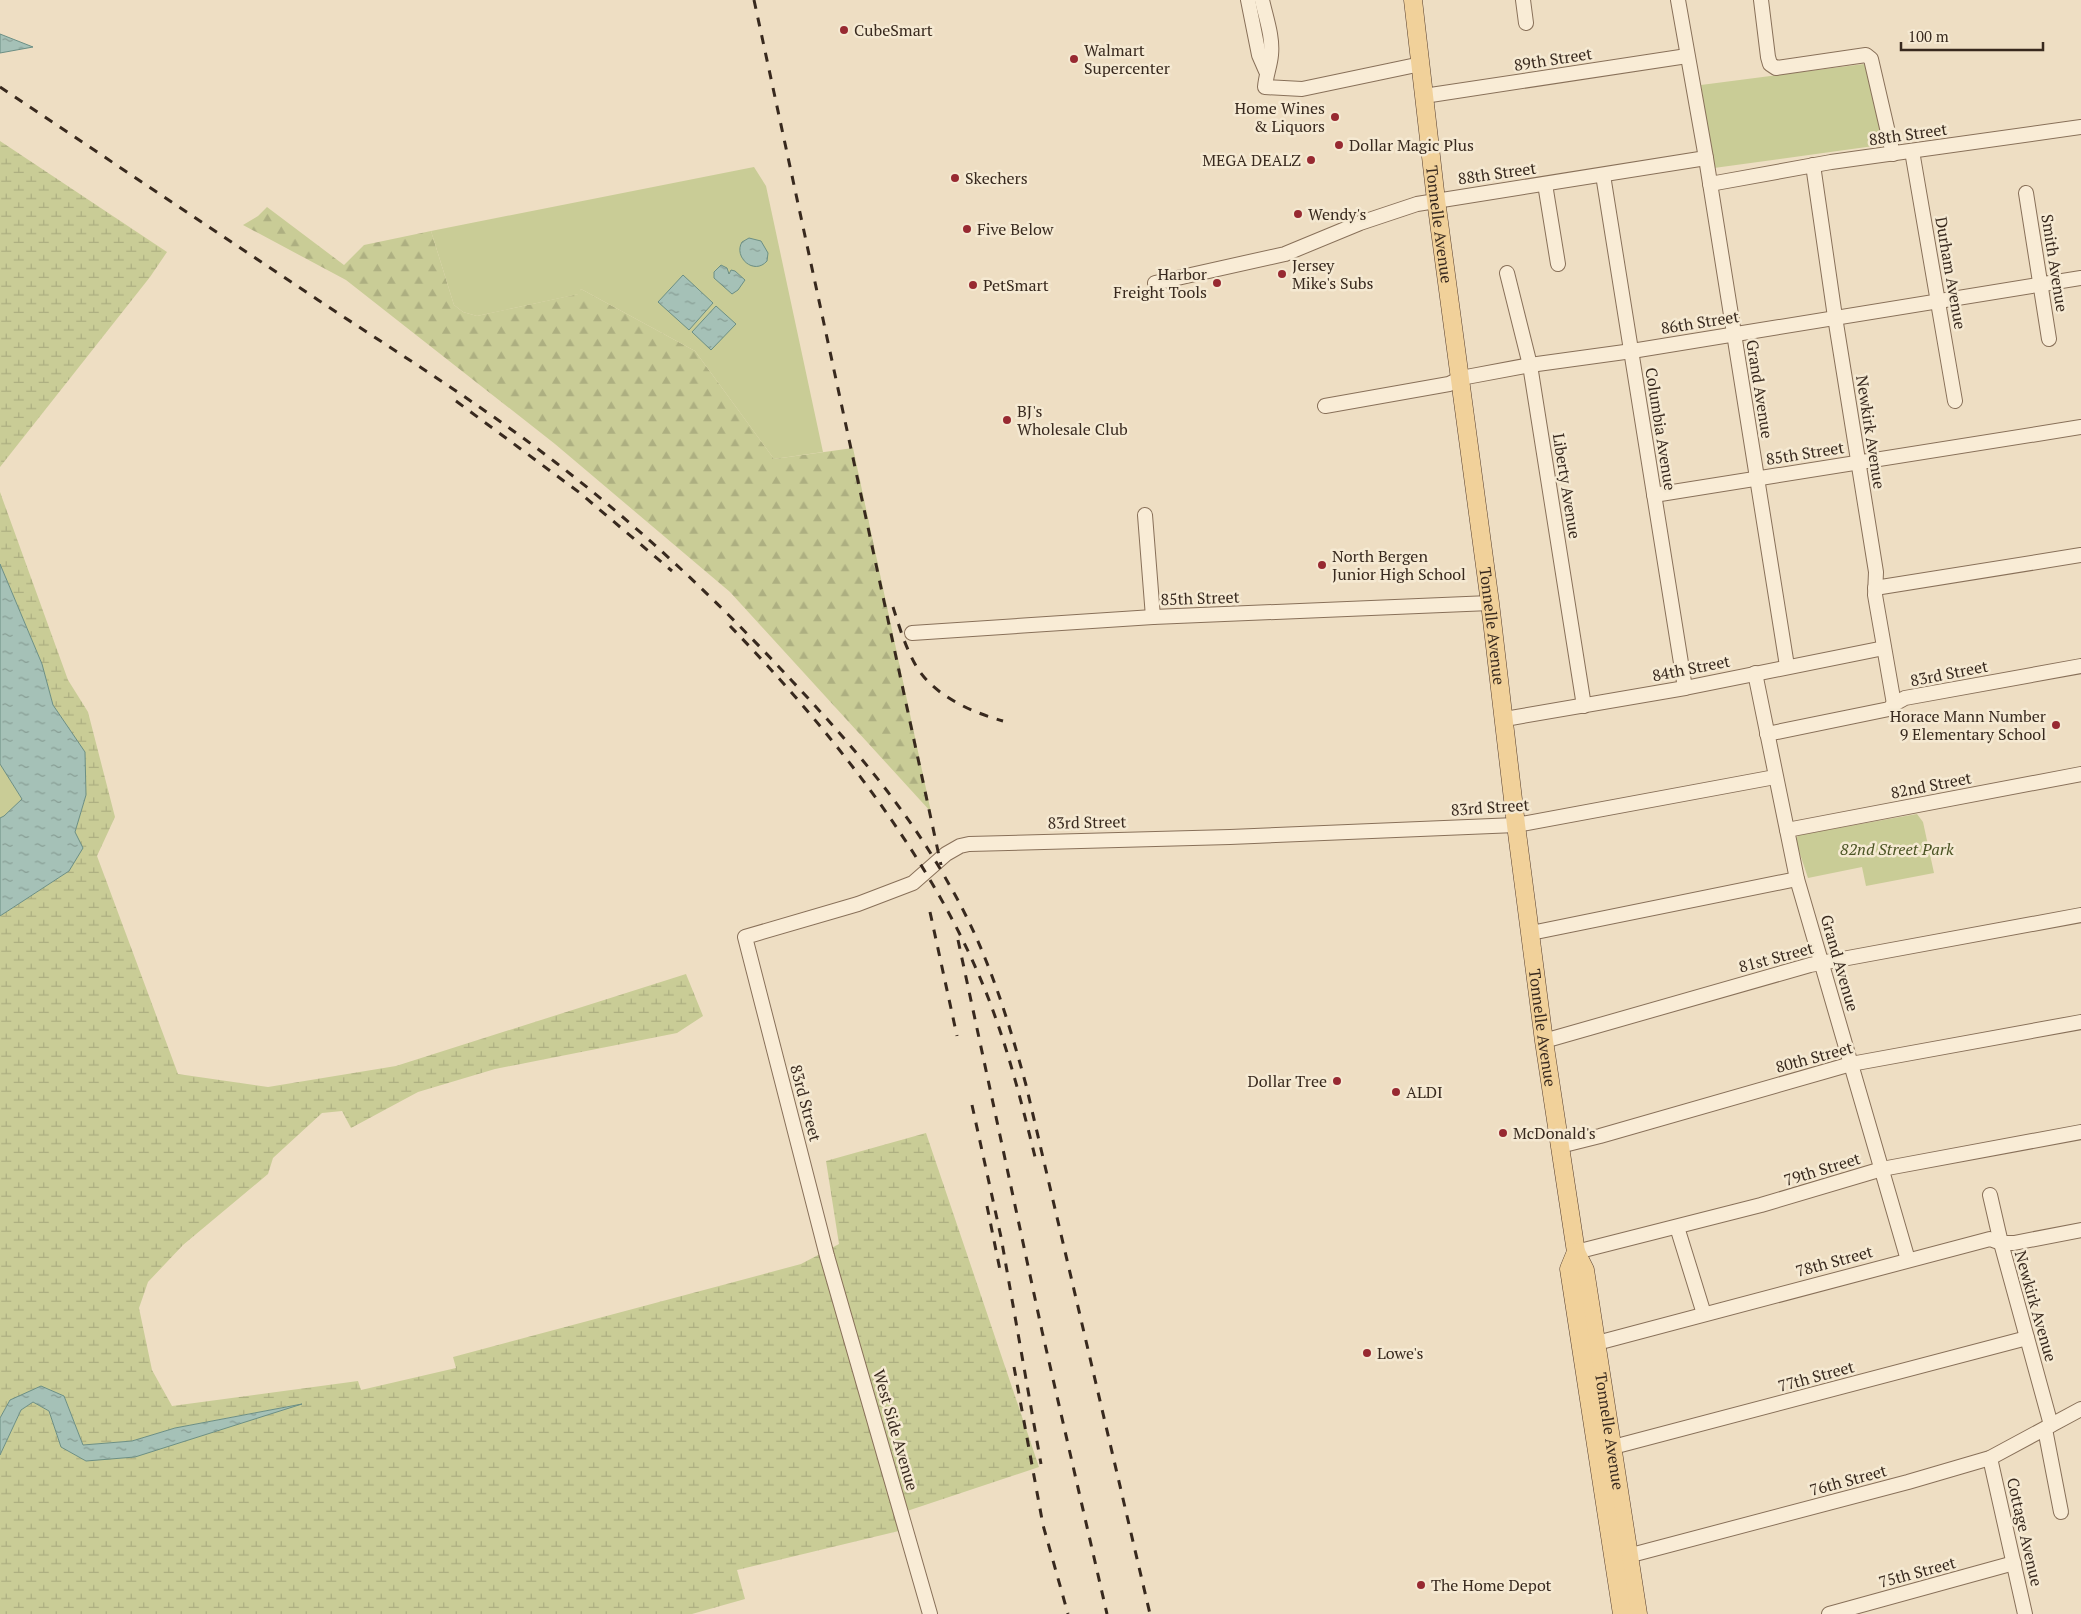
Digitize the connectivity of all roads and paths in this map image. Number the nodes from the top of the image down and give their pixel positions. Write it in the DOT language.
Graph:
graph roads {
  1 [pos="1248,0"];
  2 [pos="1262,0"];
  3 [pos="1413,0"];
  4 [pos="1523,0"];
  5 [pos="1678,0"];
  6 [pos="1761,0"];
  7 [pos="1526,23"];
  8 [pos="1687,56"];
  9 [pos="1421,64"];
  10 [pos="1266,71"];
  11 [pos="1424,96"];
  12 [pos="2081,127"];
  13 [pos="1912,151"];
  14 [pos="1893,154"];
  15 [pos="1706,158"];
  16 [pos="1813,165"];
  17 [pos="1603,175"];
  18 [pos="1545,184"];
  19 [pos="1710,184"];
  20 [pos="2026,192"];
  21 [pos="1436,200"];
  22 [pos="1558,264"];
  23 [pos="1507,273"];
  24 [pos="2081,278"];
  25 [pos="1155,283"];
  26 [pos="2041,285"];
  27 [pos="1938,300"];
  28 [pos="1835,317"];
  29 [pos="1734,335"];
  30 [pos="2049,339"];
  31 [pos="1632,351"];
  32 [pos="1530,365"];
  33 [pos="1460,378"];
  34 [pos="1954,401"];
  35 [pos="1325,406"];
  36 [pos="2081,427"];
  37 [pos="1859,462"];
  38 [pos="1756,479"];
  39 [pos="1654,495"];
  40 [pos="1145,515"];
  41 [pos="2081,555"];
  42 [pos="1875,588"];
  43 [pos="1490,603"];
  44 [pos="1153,617"];
  45 [pos="912,633"];
  46 [pos="1884,648"];
  47 [pos="1787,666"];
  48 [pos="2081,666"];
  49 [pos="1755,673"];
  50 [pos="1685,688"];
  51 [pos="1894,704"];
  52 [pos="1584,706"];
  53 [pos="1505,719"];
  54 [pos="1768,734"];
  55 [pos="2081,774"];
  56 [pos="1775,777"];
  57 [pos="1516,826"];
  58 [pos="1786,830"];
  59 [pos="1797,879"];
  60 [pos="2081,915"];
  61 [pos="1531,933"];
  62 [pos="1822,963"];
  63 [pos="2081,1022"];
  64 [pos="1544,1041"];
  65 [pos="1851,1064"];
  66 [pos="2081,1132"];
  67 [pos="1560,1146"];
  68 [pos="1882,1169"];
  69 [pos="1990,1195"];
  70 [pos="1677,1227"];
  71 [pos="2081,1230"];
  72 [pos="2001,1243"];
  73 [pos="1576,1252"];
  74 [pos="827,1256"];
  75 [pos="1908,1260"];
  76 [pos="1704,1314"];
  77 [pos="2027,1338"];
  78 [pos="1596,1343"];
  79 [pos="2081,1409"];
  80 [pos="2048,1427"];
  81 [pos="1613,1447"];
  82 [pos="1990,1458"];
  83 [pos="2061,1512"];
  84 [pos="1622,1558"];
  85 [pos="2014,1563"];
  86 [pos="930,1614"];
  87 [pos="1622,1614"];
  88 [pos="1638,1614"];
  89 [pos="1828,1614"];
  90 [pos="2025,1614"];
  1 -- 10 [label="street"];
  2 -- 10 [label="street"];
  3 -- 9 [label="main road, Tonnelle Avenue"];
  4 -- 7 [label="street"];
  5 -- 8 [label="street, Grand Avenue"];
  6 -- 14 [label="street"];
  8 -- 11 [label="street, 89th Street"];
  8 -- 15 [label="street, Grand Avenue"];
  9 -- 10 [label="street"];
  9 -- 11 [label="main road, Tonnelle Avenue"];
  11 -- 21 [label="main road, Tonnelle Avenue"];
  12 -- 13 [label="street, 88th Street"];
  13 -- 14 [label="street, 88th Street"];
  13 -- 27 [label="street, Durham Avenue"];
  14 -- 16 [label="street, 88th Street"];
  15 -- 17 [label="street, 88th Street"];
  15 -- 19 [label="street, Grand Avenue"];
  16 -- 19 [label="street, 88th Street"];
  16 -- 28 [label="street, Newkirk Avenue"];
  17 -- 18 [label="street, 88th Street"];
  17 -- 31 [label="street, Columbia Avenue"];
  18 -- 21 [label="street, 88th Street"];
  18 -- 22 [label="street"];
  19 -- 29 [label="street, Grand Avenue"];
  20 -- 26 [label="street, Smith Avenue"];
  21 -- 25 [label="street, 88th Street"];
  21 -- 33 [label="main road, Tonnelle Avenue"];
  23 -- 32 [label="street, Liberty Avenue"];
  24 -- 26 [label="street, 86th Street"];
  26 -- 27 [label="street, 86th Street"];
  26 -- 30 [label="street, Smith Avenue"];
  27 -- 28 [label="street, 86th Street"];
  27 -- 34 [label="street, Durham Avenue"];
  28 -- 29 [label="street, 86th Street"];
  28 -- 37 [label="street, Newkirk Avenue"];
  29 -- 31 [label="street, 86th Street"];
  29 -- 38 [label="street, Grand Avenue"];
  31 -- 32 [label="street, 86th Street"];
  31 -- 39 [label="street, Columbia Avenue"];
  32 -- 33 [label="street, 86th Street"];
  32 -- 52 [label="street, Liberty Avenue"];
  33 -- 35 [label="street, 86th Street"];
  33 -- 43 [label="main road, Tonnelle Avenue"];
  36 -- 37 [label="street, 85th Street"];
  37 -- 38 [label="street, 85th Street"];
  37 -- 42 [label="street, Newkirk Avenue"];
  38 -- 39 [label="street, 85th Street"];
  38 -- 47 [label="street, Grand Avenue"];
  39 -- 50 [label="street, Columbia Avenue"];
  40 -- 44 [label="street"];
  41 -- 42 [label="street"];
  42 -- 46 [label="street, Newkirk Avenue"];
  43 -- 44 [label="street, 85th Street"];
  43 -- 53 [label="main road, Tonnelle Avenue"];
  44 -- 45 [label="street, 85th Street"];
  46 -- 47 [label="street, 84th Street"];
  46 -- 51 [label="street, Newkirk Avenue"];
  47 -- 49 [label="street, 84th Street"];
  48 -- 51 [label="street, 83rd Street"];
  49 -- 50 [label="street, 84th Street"];
  49 -- 54 [label="street, Grand Avenue"];
  50 -- 52 [label="street, 84th Street"];
  51 -- 54 [label="street, 83rd Street"];
  52 -- 53 [label="street, 84th Street"];
  53 -- 57 [label="main road, Tonnelle Avenue"];
  54 -- 56 [label="street, Grand Avenue"];
  55 -- 58 [label="street, 82nd Street"];
  56 -- 57 [label="street, 83rd Street"];
  56 -- 58 [label="street, Grand Avenue"];
  57 -- 61 [label="main road, Tonnelle Avenue"];
  57 -- 74 [label="street, 83rd Street"];
  58 -- 59 [label="street, Grand Avenue"];
  59 -- 61 [label="street"];
  59 -- 62 [label="street, Grand Avenue"];
  60 -- 62 [label="street, 81st Street"];
  61 -- 64 [label="main road, Tonnelle Avenue"];
  62 -- 64 [label="street, 81st Street"];
  62 -- 65 [label="street, Grand Avenue"];
  63 -- 65 [label="street, 80th Street"];
  64 -- 67 [label="main road, Tonnelle Avenue"];
  65 -- 67 [label="street, 80th Street"];
  65 -- 68 [label="street, Grand Avenue"];
  66 -- 68 [label="street, 79th Street"];
  67 -- 73 [label="main road, Tonnelle Avenue"];
  68 -- 70 [label="street, 79th Street"];
  68 -- 75 [label="street, Grand Avenue"];
  69 -- 72 [label="street, Newkirk Avenue"];
  70 -- 73 [label="street, 79th Street"];
  70 -- 76 [label="street"];
  71 -- 72 [label="street, 78th Street"];
  72 -- 75 [label="street, 78th Street"];
  72 -- 77 [label="street, Newkirk Avenue"];
  73 -- 78 [label="main road, Tonnelle Avenue"];
  73 -- 84 [label="main road, Tonnelle Avenue"];
  74 -- 86 [label="street, West Side Avenue"];
  75 -- 76 [label="street, 78th Street"];
  76 -- 78 [label="street, 78th Street"];
  77 -- 80 [label="street, Newkirk Avenue"];
  77 -- 81 [label="street, 77th Street"];
  78 -- 81 [label="main road, Tonnelle Avenue"];
  79 -- 80 [label="street, 76th Street"];
  80 -- 82 [label="street, 76th Street"];
  80 -- 83 [label="street, Newkirk Avenue"];
  81 -- 84 [label="main road, Tonnelle Avenue"];
  82 -- 84 [label="street, 76th Street"];
  82 -- 85 [label="street, Cottage Avenue"];
  84 -- 87 [label="main road, Tonnelle Avenue"];
  84 -- 88 [label="main road, Tonnelle Avenue"];
  85 -- 89 [label="street, 75th Street"];
  85 -- 90 [label="street, Cottage Avenue"];
}
